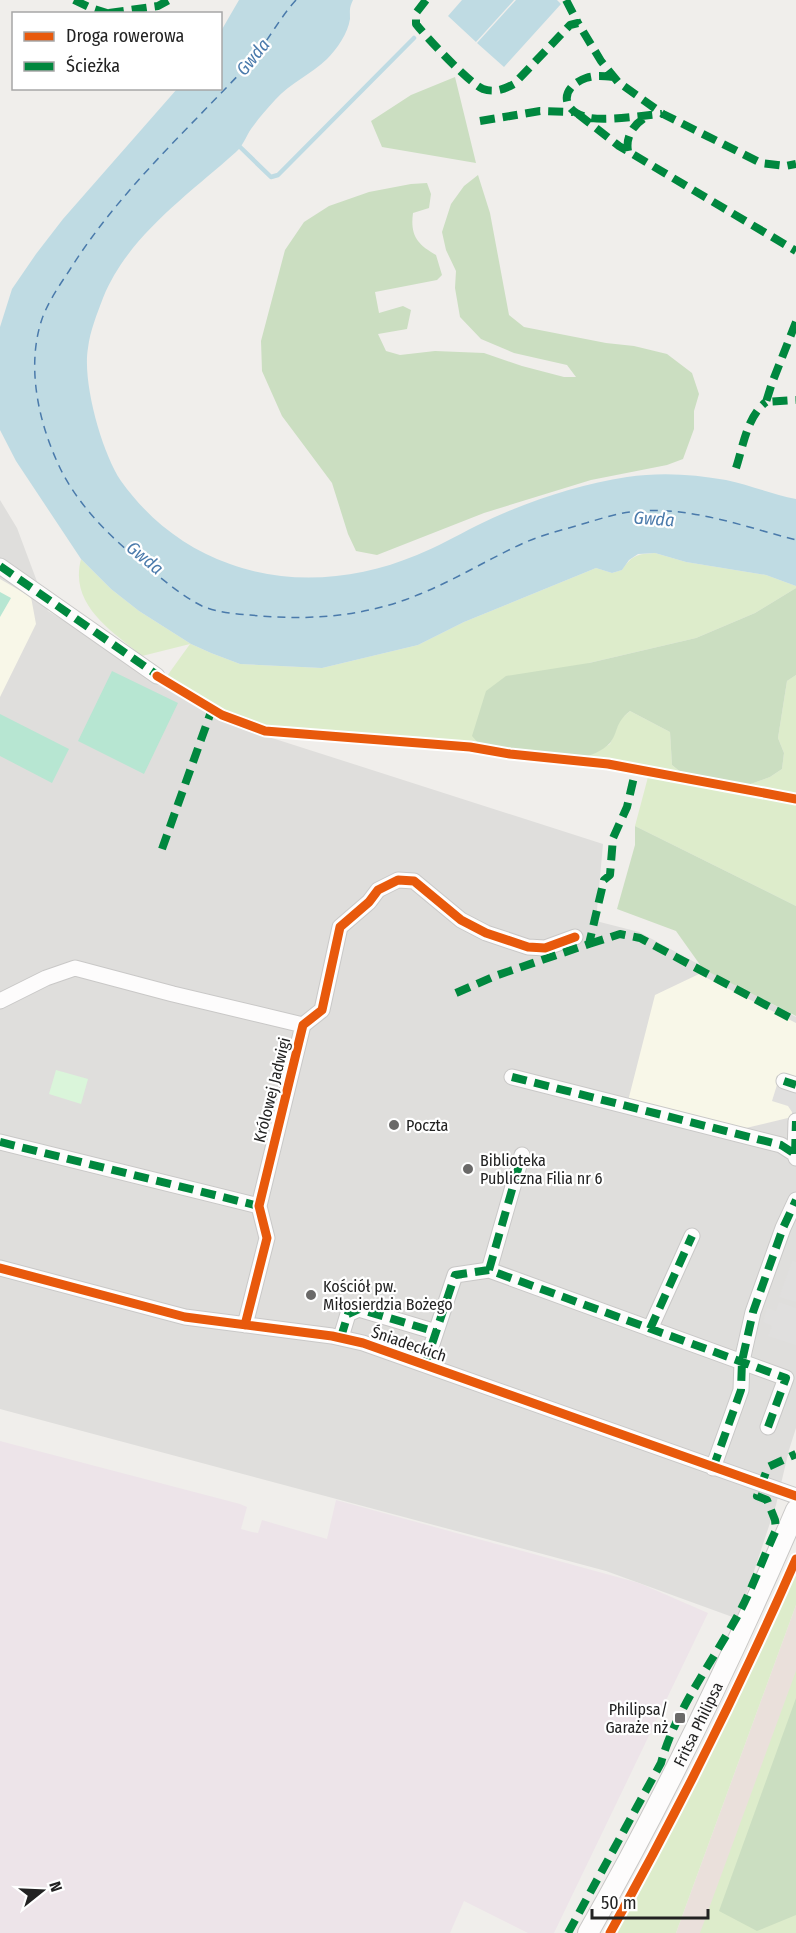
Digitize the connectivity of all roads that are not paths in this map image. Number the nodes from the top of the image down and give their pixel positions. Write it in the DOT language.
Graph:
graph roads {
  1 [pos="0,566"];
  2 [pos="158,676"];
  3 [pos="575,937"];
  4 [pos="0,1001"];
  5 [pos="303,1025"];
  6 [pos="513,1077"];
  7 [pos="796,1121"];
  8 [pos="0,1142"];
  9 [pos="522,1155"];
  10 [pos="795,1156"];
  11 [pos="796,1200"];
  12 [pos="259,1206"];
  13 [pos="692,1236"];
  14 [pos="0,1268"];
  15 [pos="489,1270"];
  16 [pos="245,1325"];
  17 [pos="650,1329"];
  18 [pos="436,1332"];
  19 [pos="341,1337"];
  20 [pos="742,1361"];
  21 [pos="425,1365"];
  22 [pos="768,1427"];
  23 [pos="713,1468"];
  24 [pos="796,1496"];
  25 [pos="796,1510"];
  26 [pos="588,1933"];
  1 -- 2 [label="street"];
  3 -- 5 [label="street, Królowej Jadwigi"];
  4 -- 5 [label="street"];
  5 -- 12 [label="street, Królowej Jadwigi"];
  6 -- 10 [label="street"];
  7 -- 10 [label="street"];
  8 -- 12 [label="street"];
  9 -- 15 [label="street"];
  11 -- 20 [label="street"];
  12 -- 16 [label="street, Królowej Jadwigi"];
  13 -- 17 [label="street"];
  14 -- 16 [label="street, Śniadeckich"];
  15 -- 17 [label="street"];
  15 -- 18 [label="street"];
  16 -- 19 [label="street, Śniadeckich"];
  17 -- 20 [label="street"];
  18 -- 19 [label="street"];
  18 -- 21 [label="street"];
  19 -- 21 [label="street, Śniadeckich"];
  20 -- 22 [label="street"];
  20 -- 23 [label="street"];
  21 -- 23 [label="street, Śniadeckich"];
  23 -- 24 [label="street, Śniadeckich"];
  25 -- 26 [label="street, Fritsa Philipsa"];
}
